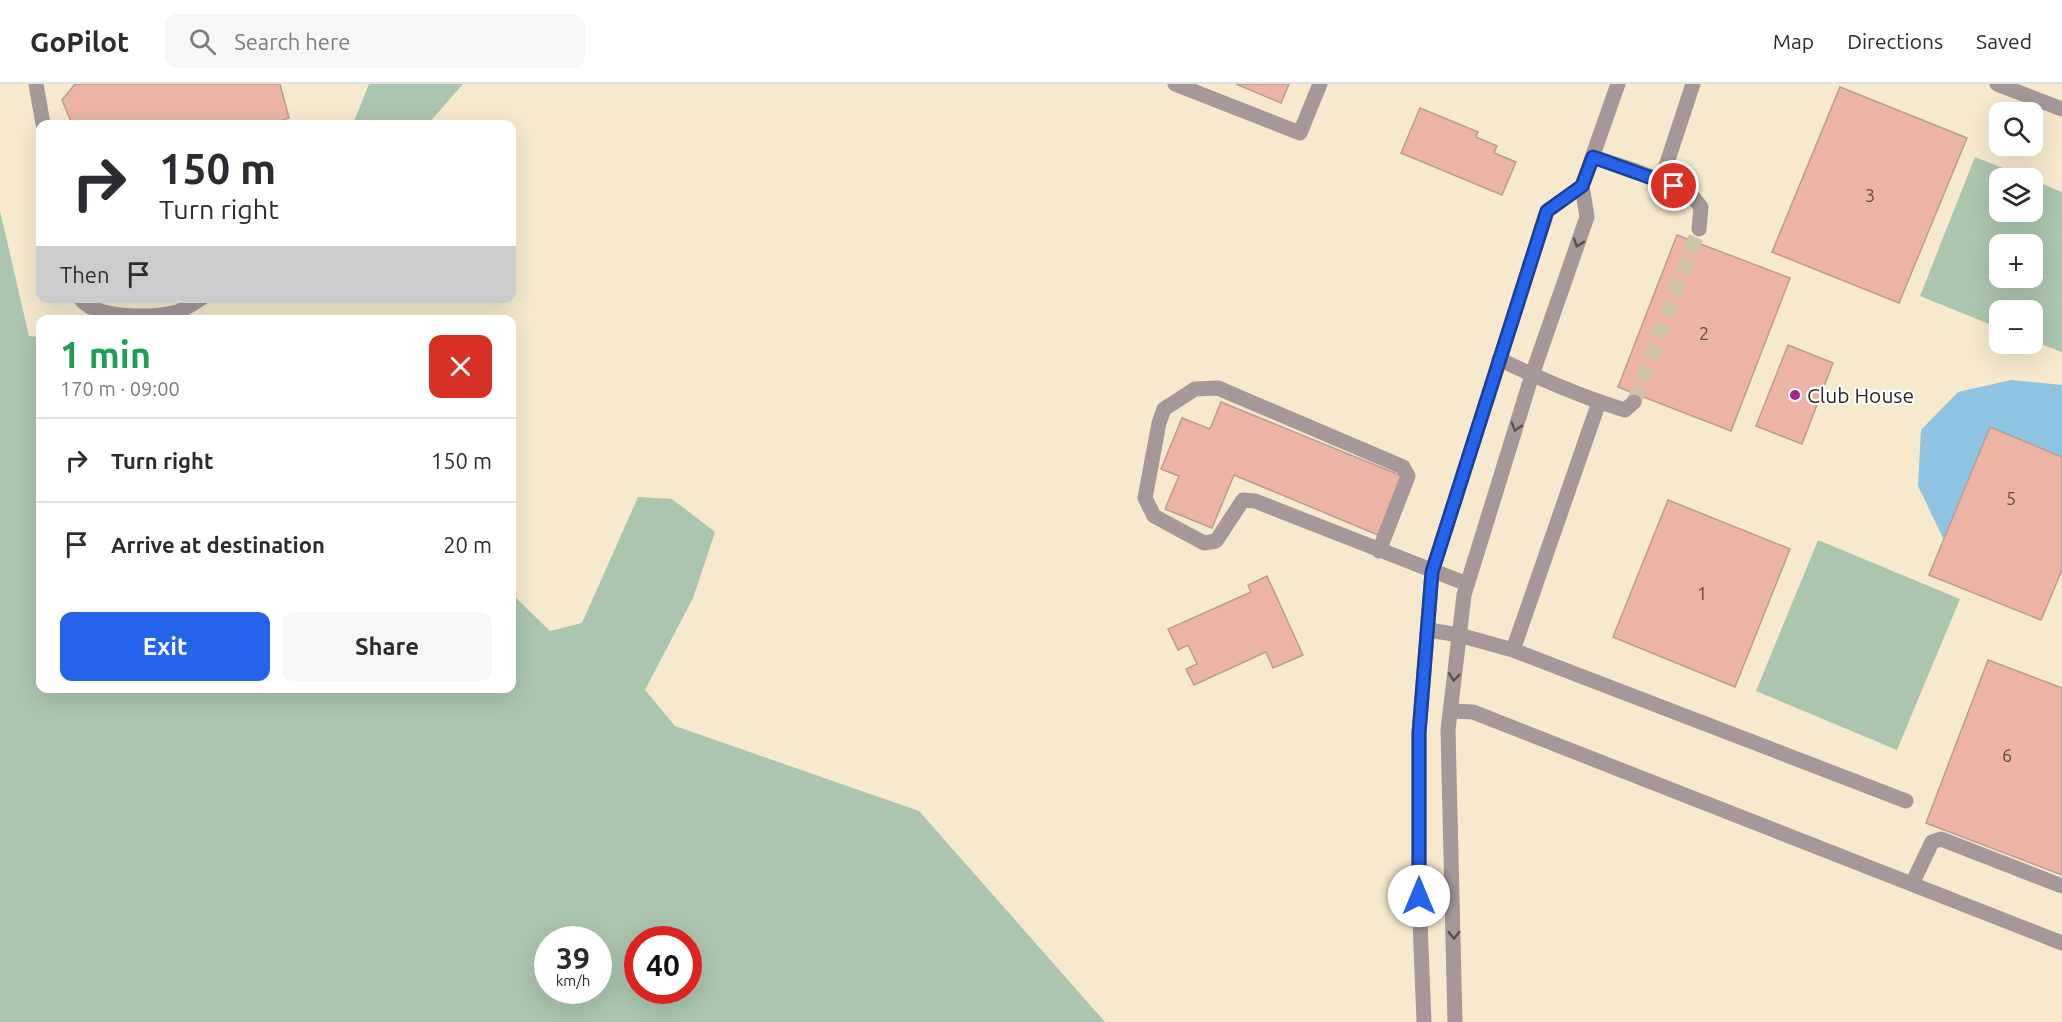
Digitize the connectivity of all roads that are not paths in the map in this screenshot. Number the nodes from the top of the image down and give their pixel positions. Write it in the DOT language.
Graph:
graph roads {
  1 [pos="36,84"];
  2 [pos="1175,84"];
  3 [pos="1320,84"];
  4 [pos="1618,84"];
  5 [pos="1694,84"];
  6 [pos="1997,84"];
  7 [pos="2062,109"];
  8 [pos="42,120"];
  9 [pos="1593,157"];
  10 [pos="1661,181"];
  11 [pos="1582,186"];
  12 [pos="1699,229"];
  13 [pos="83,303"];
  14 [pos="193,303"];
  15 [pos="146,315"];
  16 [pos="146,315"];
  17 [pos="1499,359"];
  18 [pos="1532,375"];
  19 [pos="1599,402"];
  20 [pos="1634,402"];
  21 [pos="1379,551"];
  22 [pos="1432,572"];
  23 [pos="1467,584"];
  24 [pos="1429,630"];
  25 [pos="1459,635"];
  26 [pos="1513,650"];
  27 [pos="1450,711"];
  28 [pos="1906,801"];
  29 [pos="1912,884"];
  30 [pos="2062,886"];
  31 [pos="2062,943"];
  32 [pos="1424,1022"];
  33 [pos="1455,1022"];
  1 -- 8 [label="street"];
  2 -- 3 [label="street"];
  4 -- 9 [label="street"];
  5 -- 10 [label="street"];
  6 -- 7 [label="street"];
  9 -- 10 [label="street"];
  9 -- 11 [label="street"];
  10 -- 12 [label="street"];
  11 -- 17 [label="street"];
  11 -- 18 [label="street, one-way"];
  13 -- 16 [label="street"];
  14 -- 15 [label="street"];
  17 -- 18 [label="street"];
  17 -- 22 [label="street"];
  18 -- 19 [label="street"];
  18 -- 23 [label="street, one-way"];
  19 -- 20 [label="street"];
  19 -- 26 [label="street"];
  21 -- 21 [label="street"];
  21 -- 22 [label="street"];
  22 -- 23 [label="street"];
  22 -- 24 [label="street"];
  23 -- 25 [label="street"];
  24 -- 25 [label="street"];
  24 -- 32 [label="street"];
  25 -- 26 [label="street"];
  25 -- 27 [label="street, one-way"];
  26 -- 28 [label="street"];
  27 -- 29 [label="street"];
  27 -- 33 [label="street, one-way"];
  29 -- 30 [label="street"];
  29 -- 31 [label="street"];
}
